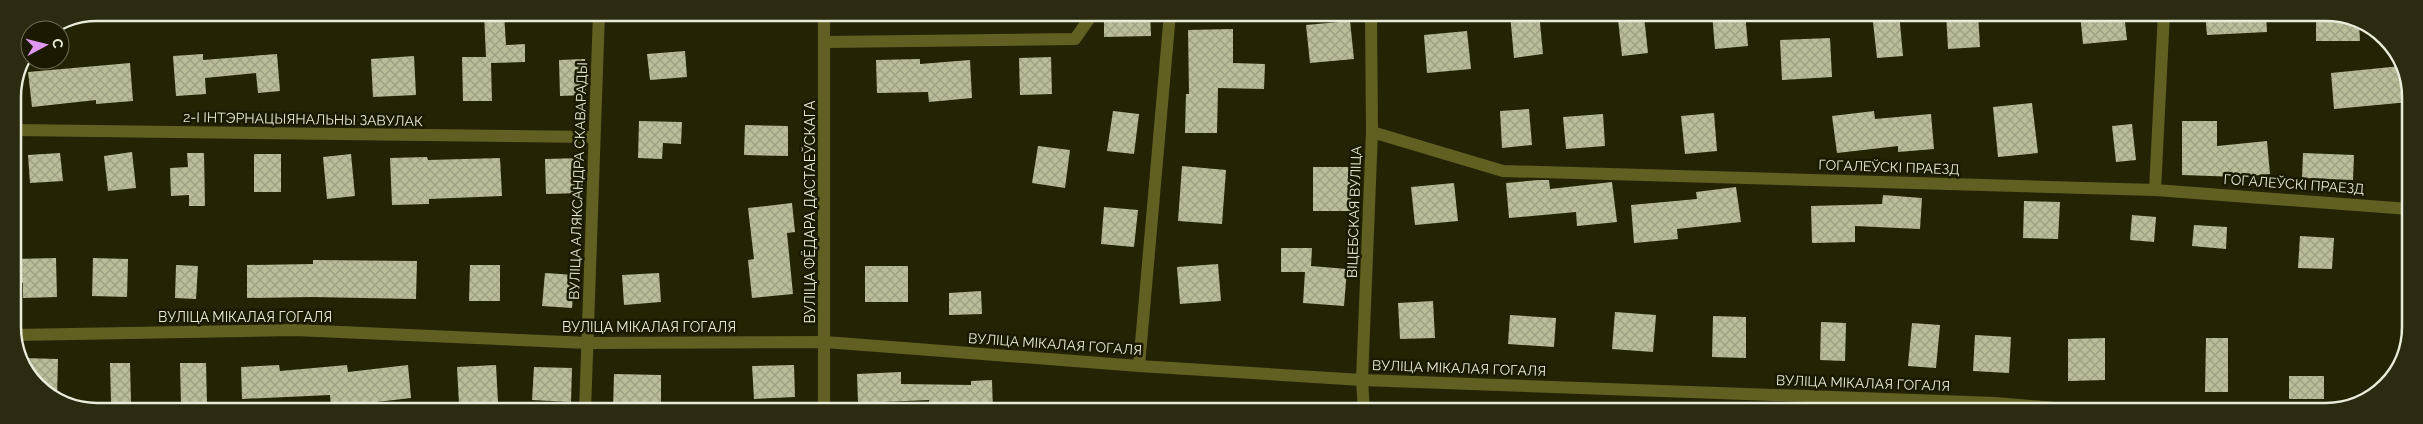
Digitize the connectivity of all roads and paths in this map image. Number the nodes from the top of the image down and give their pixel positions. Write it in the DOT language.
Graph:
graph roads {
  1 [pos="599,21"];
  2 [pos="824,21"];
  3 [pos="1088,21"];
  4 [pos="1169,21"];
  5 [pos="1371,21"];
  6 [pos="2164,21"];
  7 [pos="825,42"];
  8 [pos="21,130"];
  9 [pos="1372,132"];
  10 [pos="594,137"];
  11 [pos="2155,190"];
  12 [pos="2402,208"];
  13 [pos="22,335"];
  14 [pos="825,342"];
  15 [pos="588,343"];
  16 [pos="1139,366"];
  17 [pos="1362,380"];
  18 [pos="585,403"];
  19 [pos="824,403"];
  20 [pos="1363,403"];
  21 [pos="1995,403"];
  1 -- 10 [label="street, ВУЛІЦА АЛЯКСАНДРА СКАВАРАДЫ"];
  2 -- 7 [label="street, ВУЛІЦА ФЁДАРА ДАСТАЕЎСКАГА"];
  3 -- 7 [label="street"];
  4 -- 16 [label="street"];
  5 -- 9 [label="street, ВІЦЕБСКАЯ ВУЛІЦА"];
  6 -- 11 [label="street"];
  7 -- 14 [label="street, ВУЛІЦА ФЁДАРА ДАСТАЕЎСКАГА"];
  8 -- 10 [label="street, 2-І ІНТЭРНАЦЫЯНАЛЬНЫ ЗАВУЛАК"];
  9 -- 11 [label="street, ГОГАЛЕЎСКІ ПРАЕЗД"];
  9 -- 17 [label="street, ВІЦЕБСКАЯ ВУЛІЦА"];
  10 -- 15 [label="street, ВУЛІЦА АЛЯКСАНДРА СКАВАРАДЫ"];
  11 -- 12 [label="street, ГОГАЛЕЎСКІ ПРАЕЗД"];
  13 -- 15 [label="street, ВУЛІЦА МІКАЛАЯ ГОГАЛЯ"];
  14 -- 15 [label="street, ВУЛІЦА МІКАЛАЯ ГОГАЛЯ"];
  14 -- 16 [label="street, ВУЛІЦА МІКАЛАЯ ГОГАЛЯ"];
  14 -- 19 [label="street, ВУЛІЦА ФЁДАРА ДАСТАЕЎСКАГА"];
  15 -- 18 [label="street, ВУЛІЦА АЛЯКСАНДРА СКАВАРАДЫ"];
  16 -- 17 [label="street, ВУЛІЦА МІКАЛАЯ ГОГАЛЯ"];
  17 -- 20 [label="street, ВІЦЕБСКАЯ ВУЛІЦА"];
  17 -- 21 [label="street, ВУЛІЦА МІКАЛАЯ ГОГАЛЯ"];
}
